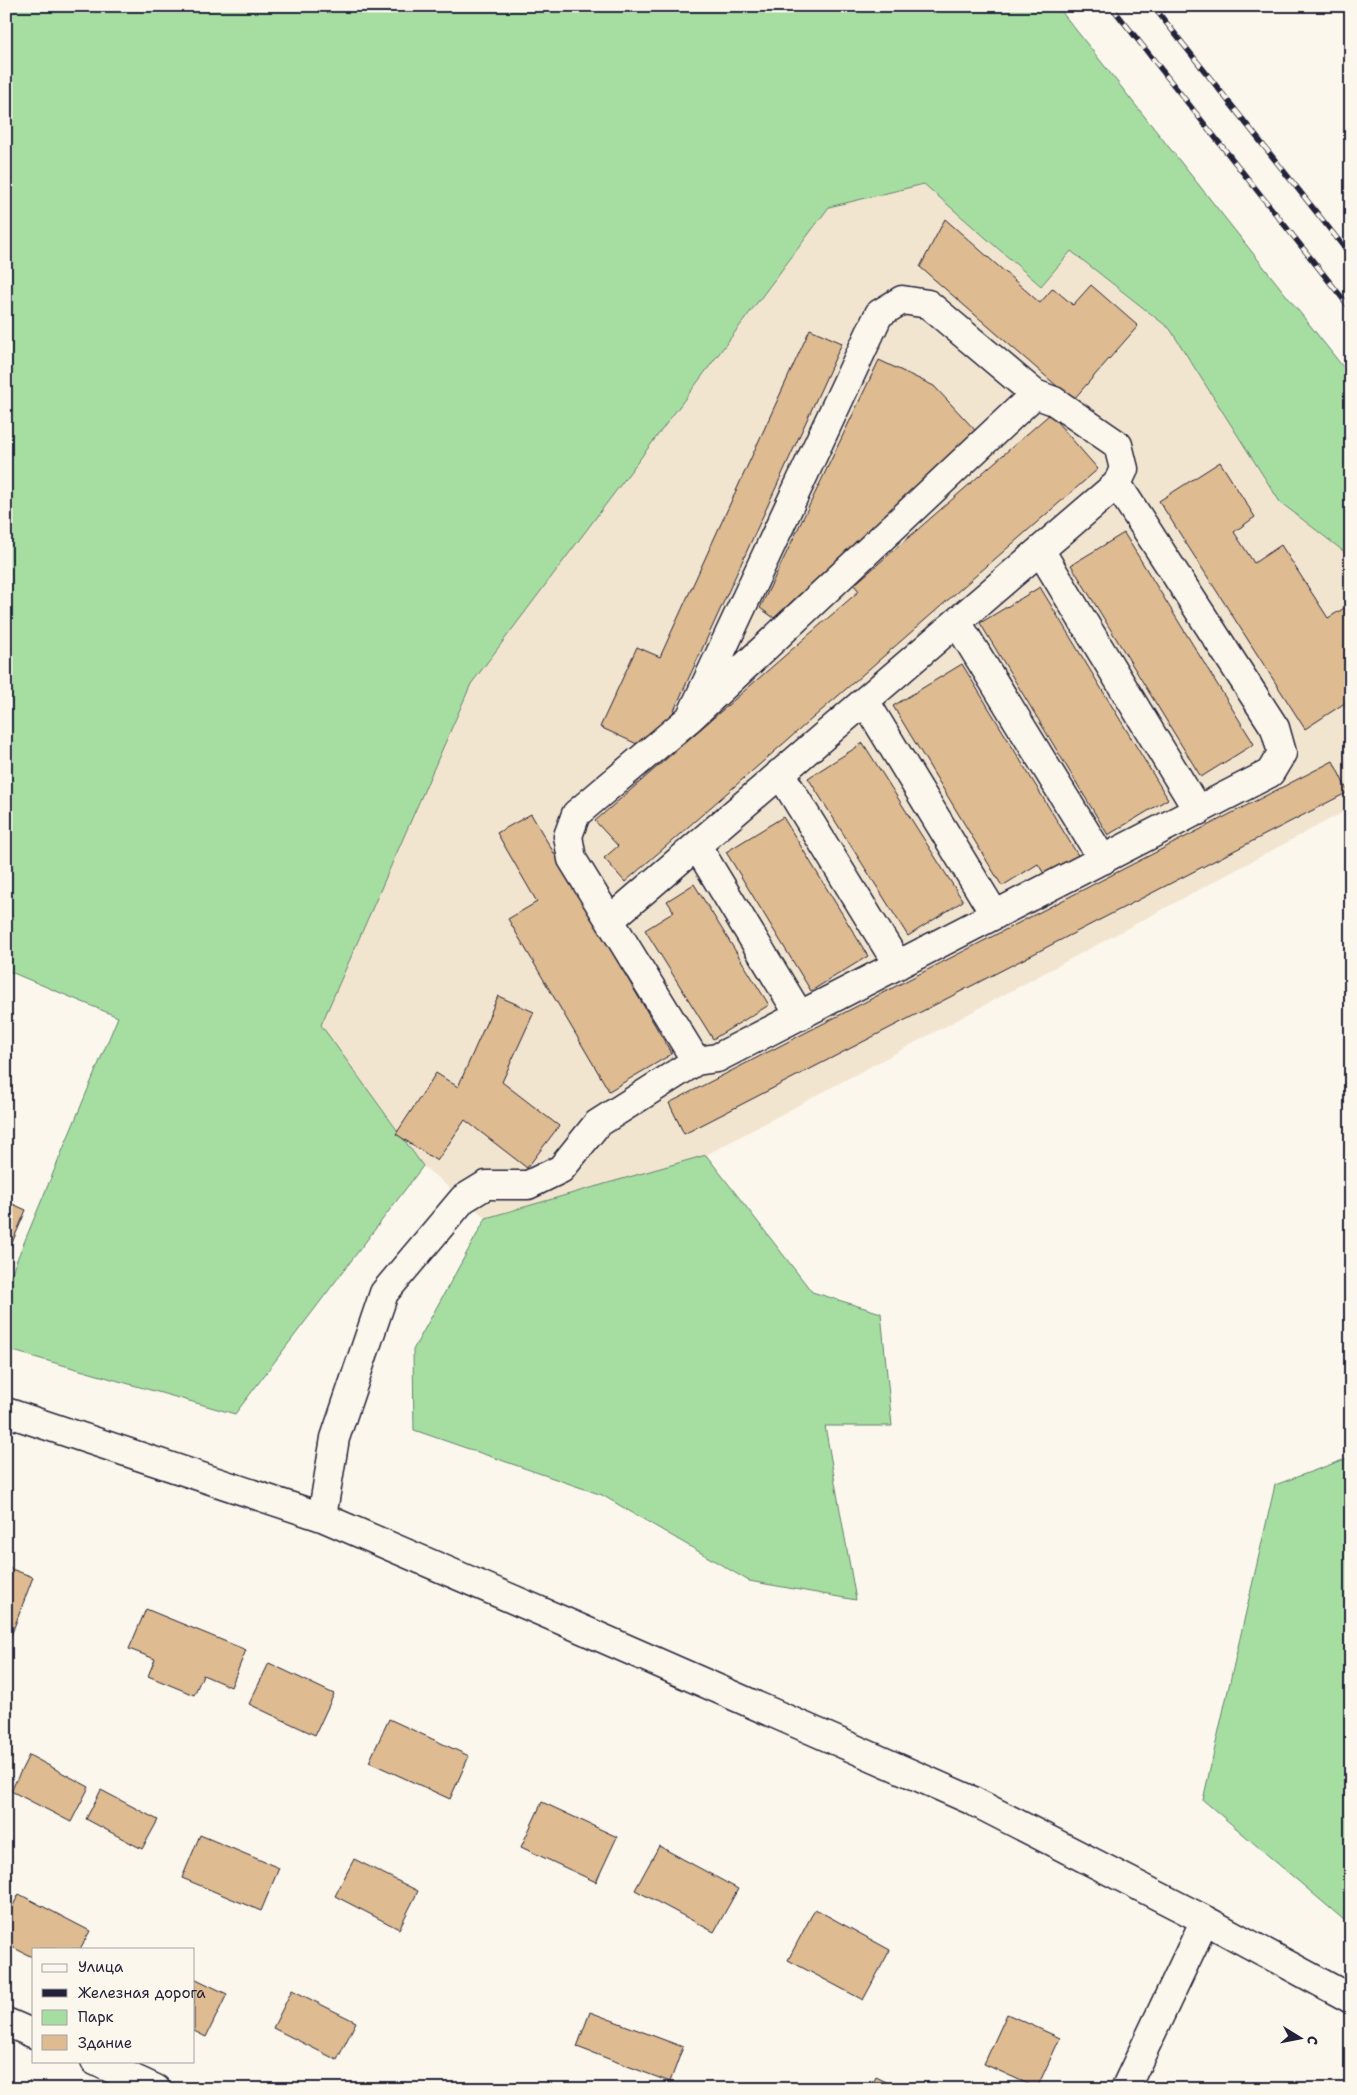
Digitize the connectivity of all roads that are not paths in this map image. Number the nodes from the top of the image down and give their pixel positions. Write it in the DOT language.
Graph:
graph roads {
  1 [pos="1035,394"];
  2 [pos="1117,484"];
  3 [pos="1040,550"];
  4 [pos="957,622"];
  5 [pos="865,700"];
  6 [pos="690,718"];
  7 [pos="780,774"];
  8 [pos="1198,811"];
  9 [pos="697,846"];
  10 [pos="1103,860"];
  11 [pos="996,915"];
  12 [pos="610,920"];
  13 [pos="898,965"];
  14 [pos="800,1016"];
  15 [pos="696,1061"];
  16 [pos="6,1412"];
  17 [pos="322,1517"];
  18 [pos="1205,1920"];
  19 [pos="1351,1999"];
  20 [pos="6,2022"];
  21 [pos="32,2033"];
  22 [pos="97,2062"];
  23 [pos="156,2089"];
  24 [pos="1125,2089"];
  1 -- 2 [label="street"];
  1 -- 6 [label="street"];
  1 -- 6 [label="street"];
  2 -- 3 [label="street"];
  2 -- 8 [label="street"];
  3 -- 4 [label="street"];
  3 -- 8 [label="street"];
  4 -- 5 [label="street"];
  4 -- 10 [label="street"];
  5 -- 7 [label="street"];
  5 -- 11 [label="street"];
  6 -- 12 [label="street"];
  7 -- 9 [label="street"];
  7 -- 13 [label="street"];
  8 -- 10 [label="street"];
  9 -- 12 [label="street"];
  9 -- 14 [label="street"];
  10 -- 11 [label="street"];
  11 -- 13 [label="street"];
  12 -- 15 [label="street"];
  13 -- 14 [label="street"];
  14 -- 15 [label="street"];
  15 -- 17 [label="street"];
  16 -- 17 [label="street"];
  17 -- 18 [label="street"];
  18 -- 19 [label="street"];
  18 -- 24 [label="street"];
  20 -- 21 [label="street"];
  22 -- 23 [label="street"];
}
